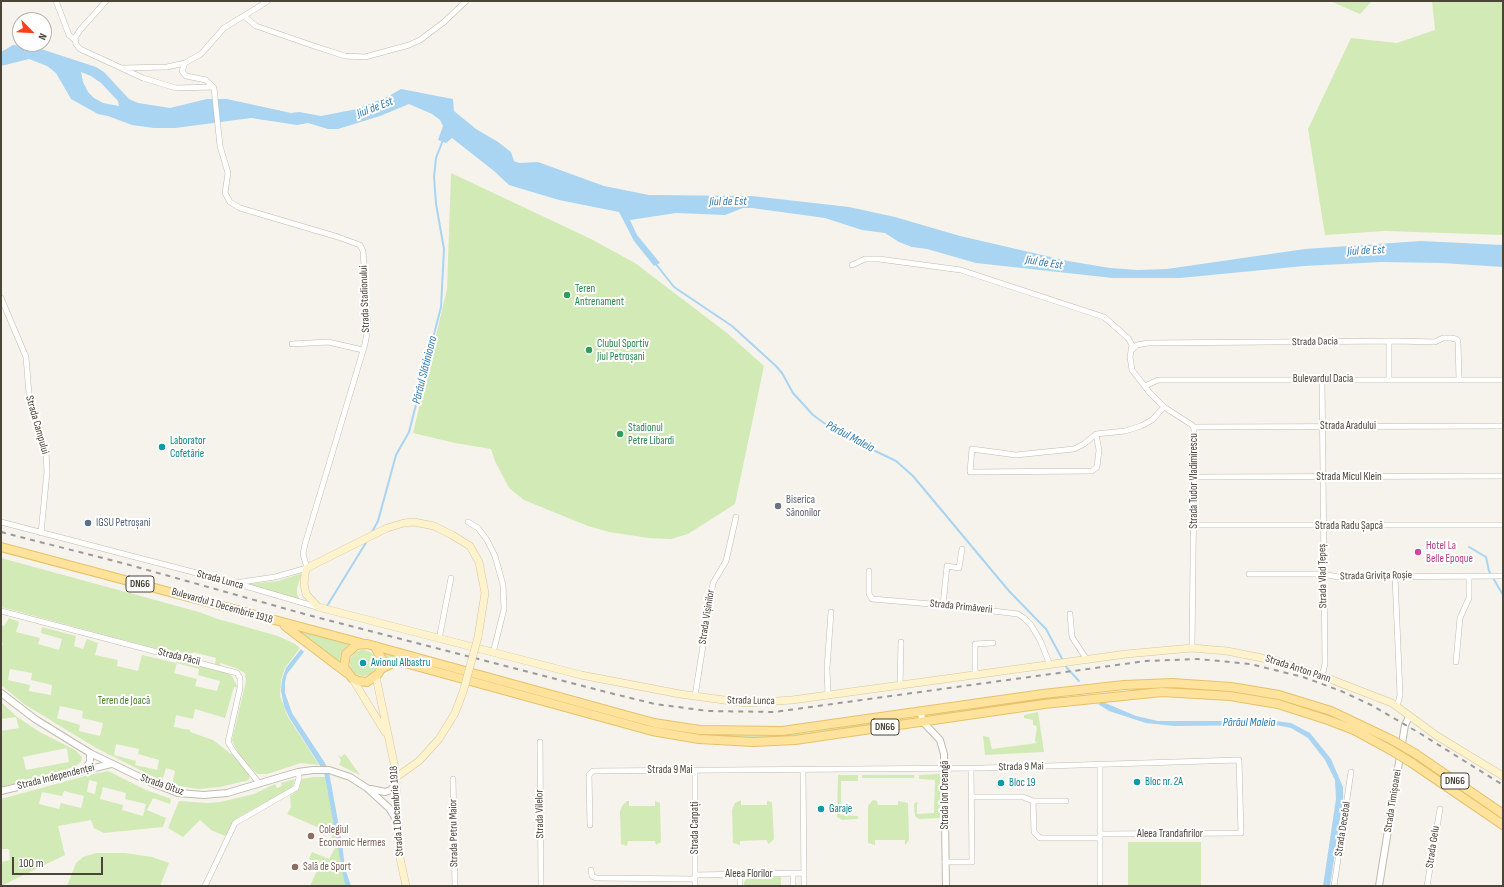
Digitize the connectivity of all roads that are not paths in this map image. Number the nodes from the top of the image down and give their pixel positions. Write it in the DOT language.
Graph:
graph roads {
  1 [pos="56,1"];
  2 [pos="106,1"];
  3 [pos="268,1"];
  4 [pos="466,1"];
  5 [pos="244,16"];
  6 [pos="75,40"];
  7 [pos="185,63"];
  8 [pos="121,68"];
  9 [pos="214,88"];
  10 [pos="852,265"];
  11 [pos="1,298"];
  12 [pos="1390,341"];
  13 [pos="292,344"];
  14 [pos="363,350"];
  15 [pos="1132,350"];
  16 [pos="1322,379"];
  17 [pos="1389,379"];
  18 [pos="1459,380"];
  19 [pos="1503,380"];
  20 [pos="1145,386"];
  21 [pos="1164,407"];
  22 [pos="1323,426"];
  23 [pos="1503,426"];
  24 [pos="1194,427"];
  25 [pos="1096,434"];
  26 [pos="1503,476"];
  27 [pos="1194,477"];
  28 [pos="1323,477"];
  29 [pos="736,517"];
  30 [pos="1,522"];
  31 [pos="468,522"];
  32 [pos="1194,525"];
  33 [pos="1323,526"];
  34 [pos="1503,526"];
  35 [pos="41,533"];
  36 [pos="1,547"];
  37 [pos="962,549"];
  38 [pos="307,568"];
  39 [pos="869,571"];
  40 [pos="1249,574"];
  41 [pos="1323,574"];
  42 [pos="1395,576"];
  43 [pos="1469,576"];
  44 [pos="1501,576"];
  45 [pos="451,578"];
  46 [pos="235,584"];
  47 [pos="943,605"];
  48 [pos="318,607"];
  49 [pos="1,611"];
  50 [pos="830,612"];
  51 [pos="1070,614"];
  52 [pos="281,623"];
  53 [pos="439,639"];
  54 [pos="901,642"];
  55 [pos="993,643"];
  56 [pos="362,644"];
  57 [pos="375,648"];
  58 [pos="1192,648"];
  59 [pos="493,653"];
  60 [pos="1087,660"];
  61 [pos="1456,662"];
  62 [pos="1064,663"];
  63 [pos="1050,665"];
  64 [pos="382,669"];
  65 [pos="975,675"];
  66 [pos="349,676"];
  67 [pos="1322,676"];
  68 [pos="376,677"];
  69 [pos="900,686"];
  70 [pos="1072,691"];
  71 [pos="1,693"];
  72 [pos="1043,694"];
  73 [pos="695,696"];
  74 [pos="828,696"];
  75 [pos="1018,698"];
  76 [pos="1074,700"];
  77 [pos="988,702"];
  78 [pos="1044,704"];
  79 [pos="1019,707"];
  80 [pos="1398,707"];
  81 [pos="921,711"];
  82 [pos="990,711"];
  83 [pos="1410,717"];
  84 [pos="922,721"];
  85 [pos="387,736"];
  86 [pos="540,742"];
  87 [pos="90,753"];
  88 [pos="111,764"];
  89 [pos="1100,765"];
  90 [pos="944,768"];
  91 [pos="971,768"];
  92 [pos="85,769"];
  93 [pos="803,769"];
  94 [pos="695,770"];
  95 [pos="298,772"];
  96 [pos="1351,772"];
  97 [pos="1503,776"];
  98 [pos="453,779"];
  99 [pos="396,780"];
  100 [pos="259,784"];
  101 [pos="368,788"];
  102 [pos="1,791"];
  103 [pos="971,797"];
  104 [pos="1033,801"];
  105 [pos="1066,801"];
  106 [pos="1440,809"];
  107 [pos="1503,814"];
  108 [pos="397,821"];
  109 [pos="590,824"];
  110 [pos="1503,824"];
  111 [pos="1241,833"];
  112 [pos="1100,836"];
  113 [pos="945,862"];
  114 [pos="591,870"];
  115 [pos="740,874"];
  116 [pos="792,874"];
  117 [pos="803,874"];
  118 [pos="695,877"];
  119 [pos="206,886"];
  120 [pos="406,886"];
  121 [pos="455,886"];
  122 [pos="541,886"];
  123 [pos="695,886"];
  124 [pos="740,886"];
  125 [pos="793,886"];
  126 [pos="804,886"];
  127 [pos="946,886"];
  128 [pos="1100,886"];
  129 [pos="1334,886"];
  130 [pos="1379,886"];
  131 [pos="1427,886"];
  1 -- 6 [label="street"];
  2 -- 6 [label="street"];
  3 -- 5 [label="street"];
  4 -- 5 [label="street"];
  5 -- 7 [label="street"];
  6 -- 8 [label="street"];
  7 -- 8 [label="street"];
  7 -- 9 [label="street"];
  8 -- 9 [label="street"];
  9 -- 14 [label="street, Strada Stadionului"];
  10 -- 15 [label="street"];
  11 -- 35 [label="street, Strada Campului"];
  12 -- 15 [label="street, Strada Dacia"];
  12 -- 17 [label="street"];
  12 -- 18 [label="street, Strada Dacia"];
  13 -- 14 [label="street"];
  14 -- 38 [label="street, Strada Stadionului"];
  15 -- 20 [label="street, Strada Tudor Vladimirescu"];
  16 -- 17 [label="street, Bulevardul Dacia"];
  16 -- 20 [label="street, Bulevardul Dacia"];
  16 -- 22 [label="street, Strada Vlad Țepeș"];
  17 -- 18 [label="street, Bulevardul Dacia"];
  18 -- 19 [label="street, Bulevardul Dacia"];
  20 -- 21 [label="street, Strada Tudor Vladimirescu"];
  21 -- 24 [label="street, Strada Tudor Vladimirescu"];
  21 -- 25 [label="street"];
  22 -- 23 [label="street, Strada Aradului"];
  22 -- 24 [label="street, Strada Aradului"];
  22 -- 28 [label="street, Strada Vlad Țepeș"];
  24 -- 27 [label="street, Strada Tudor Vladimirescu"];
  25 -- 25 [label="street"];
  26 -- 28 [label="street, Strada Micul Klein"];
  27 -- 28 [label="street, Strada Micul Klein"];
  27 -- 32 [label="street, Strada Tudor Vladimirescu"];
  28 -- 33 [label="street, Strada Vlad Țepeș"];
  29 -- 73 [label="street, Strada Vișinilor"];
  30 -- 35 [label="street, Strada Lunca"];
  31 -- 59 [label="street"];
  32 -- 33 [label="street, Strada Radu Șapcă"];
  32 -- 58 [label="street, Strada Tudor Vladimirescu"];
  33 -- 34 [label="street, Strada Radu Șapcă"];
  33 -- 41 [label="street, Strada Vlad Țepeș"];
  35 -- 46 [label="street, Strada Lunca"];
  36 -- 52 [label="main road, Bulevardul 1 Decembrie 1918 / DN66"];
  37 -- 47 [label="street"];
  38 -- 46 [label="street"];
  38 -- 48 [label="main road"];
  38 -- 99 [label="main road, bridge"];
  39 -- 47 [label="street, Strada Primăverii"];
  40 -- 41 [label="street, Strada Grivița Roșie"];
  41 -- 42 [label="street, Strada Grivița Roșie"];
  41 -- 67 [label="street, Strada Vlad Țepeș"];
  42 -- 43 [label="street, Strada Grivița Roșie"];
  42 -- 80 [label="street"];
  43 -- 44 [label="street, Strada Grivița Roșie"];
  43 -- 61 [label="street"];
  45 -- 53 [label="street"];
  46 -- 48 [label="street, Strada Lunca"];
  47 -- 63 [label="street, Strada Primăverii"];
  48 -- 53 [label="main road, Strada Lunca"];
  49 -- 100 [label="street, Strada Păcii"];
  50 -- 74 [label="street"];
  51 -- 60 [label="street"];
  52 -- 56 [label="main road, Bulevardul 1 Decembrie 1918 / DN66"];
  52 -- 66 [label="main road, Bulevardul 1 Decembrie 1918 / DN66"];
  53 -- 59 [label="main road, Strada Lunca"];
  54 -- 69 [label="street"];
  55 -- 65 [label="street"];
  56 -- 57 [label="main road"];
  56 -- 66 [label="main road"];
  57 -- 64 [label="main road"];
  57 -- 81 [label="main road, DN66"];
  58 -- 60 [label="main road, Strada Anton Pann"];
  58 -- 67 [label="main road, Strada Anton Pann"];
  59 -- 73 [label="main road, Strada Lunca"];
  60 -- 62 [label="main road, Strada Anton Pann"];
  62 -- 63 [label="main road, Strada Lunca"];
  63 -- 65 [label="main road, Strada Lunca"];
  64 -- 68 [label="main road"];
  64 -- 84 [label="main road, DN66"];
  65 -- 69 [label="main road, Strada Lunca"];
  66 -- 68 [label="main road"];
  66 -- 85 [label="main road, Strada 1 Decembrie 1918"];
  67 -- 80 [label="main road, Strada Anton Pann"];
  68 -- 85 [label="main road, Strada 1 Decembrie 1918"];
  69 -- 74 [label="main road, Strada Lunca"];
  70 -- 72 [label="main road, DN66"];
  70 -- 76 [label="main road"];
  70 -- 107 [label="main road, DN66, bridge"];
  71 -- 87 [label="street, Strada Oituz"];
  72 -- 75 [label="main road, DN66"];
  72 -- 78 [label="main road"];
  73 -- 74 [label="main road, Strada Lunca"];
  75 -- 77 [label="main road, DN66"];
  75 -- 79 [label="main road"];
  76 -- 78 [label="main road, DN66"];
  76 -- 110 [label="main road, DN66, bridge"];
  77 -- 81 [label="main road, DN66"];
  77 -- 82 [label="main road"];
  78 -- 79 [label="main road, DN66"];
  79 -- 82 [label="main road, DN66"];
  80 -- 83 [label="main road, Strada Anton Pann"];
  81 -- 84 [label="street"];
  82 -- 84 [label="main road, DN66"];
  83 -- 97 [label="main road, Strada Anton Pann"];
  83 -- 130 [label="street, Strada Timișoarei"];
  84 -- 90 [label="street, Strada Ion Creangă"];
  85 -- 99 [label="main road, Strada 1 Decembrie 1918"];
  86 -- 122 [label="street, Strada Vilelor"];
  87 -- 88 [label="street, Strada Oituz"];
  87 -- 92 [label="street"];
  88 -- 92 [label="street, Strada Independenței"];
  88 -- 100 [label="street, Strada Oituz"];
  89 -- 91 [label="street, Strada 9 Mai"];
  89 -- 111 [label="street, Strada 9 Mai"];
  89 -- 112 [label="street"];
  90 -- 91 [label="street, Strada 9 Mai"];
  90 -- 93 [label="street, Strada 9 Mai"];
  90 -- 113 [label="street, Strada Ion Creangă"];
  91 -- 103 [label="street"];
  92 -- 102 [label="street, Strada Independenței"];
  93 -- 94 [label="street, Strada 9 Mai"];
  93 -- 117 [label="street"];
  94 -- 109 [label="street, Strada 9 Mai"];
  94 -- 118 [label="street, Strada Carpați"];
  95 -- 100 [label="street, Strada Oituz"];
  95 -- 101 [label="street, Strada Oituz"];
  95 -- 119 [label="street"];
  96 -- 129 [label="street, Strada Decebal"];
  98 -- 121 [label="street, Strada Petru Maior"];
  99 -- 101 [label="street"];
  99 -- 108 [label="main road, Strada 1 Decembrie 1918"];
  101 -- 108 [label="street, Strada Oituz"];
  103 -- 104 [label="street"];
  103 -- 113 [label="street"];
  104 -- 105 [label="street"];
  104 -- 112 [label="street, Aleea Trandafirilor"];
  106 -- 131 [label="street, Strada Gelu"];
  108 -- 120 [label="main road, Strada 1 Decembrie 1918"];
  111 -- 112 [label="street, Aleea Trandafirilor"];
  112 -- 128 [label="street"];
  113 -- 127 [label="street, Strada Ion Creangă"];
  114 -- 118 [label="street, Aleea Florilor"];
  115 -- 116 [label="street, Aleea Florilor"];
  115 -- 118 [label="street, Aleea Florilor"];
  115 -- 124 [label="street"];
  116 -- 117 [label="street, Aleea Florilor"];
  116 -- 125 [label="street"];
  117 -- 126 [label="street"];
  118 -- 123 [label="street, Strada Carpați"];
}
